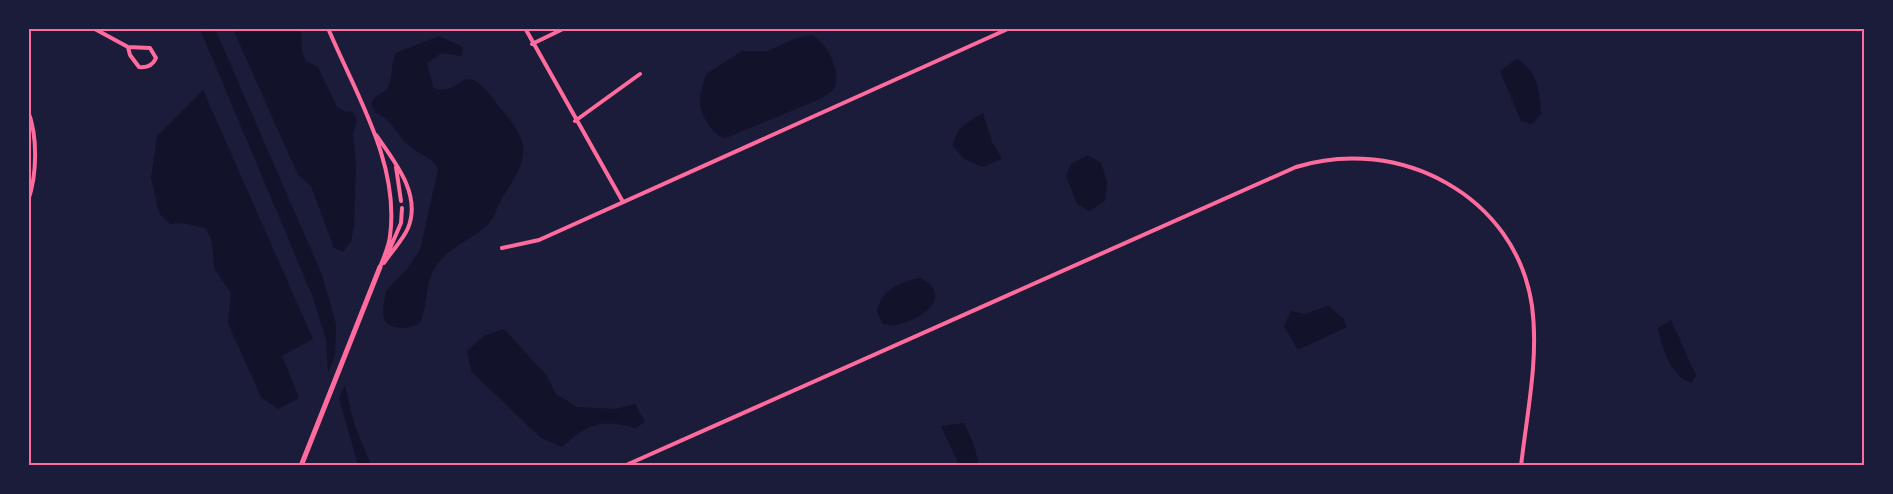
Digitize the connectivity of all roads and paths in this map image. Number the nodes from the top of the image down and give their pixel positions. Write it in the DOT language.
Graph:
graph roads {
  1 [pos="93,28"];
  2 [pos="328,28"];
  3 [pos="525,28"];
  4 [pos="565,28"];
  5 [pos="1010,28"];
  6 [pos="532,44"];
  7 [pos="128,47"];
  8 [pos="640,74"];
  9 [pos="28,111"];
  10 [pos="575,121"];
  11 [pos="373,132"];
  12 [pos="395,164"];
  13 [pos="28,201"];
  14 [pos="401,201"];
  15 [pos="623,201"];
  16 [pos="402,208"];
  17 [pos="502,248"];
  18 [pos="380,267"];
  19 [pos="301,465"];
  20 [pos="624,465"];
  21 [pos="1521,465"];
  1 -- 7 [label="street"];
  2 -- 11 [label="street"];
  3 -- 6 [label="street"];
  4 -- 6 [label="street"];
  5 -- 15 [label="street"];
  6 -- 10 [label="street"];
  7 -- 7 [label="street"];
  8 -- 10 [label="street"];
  9 -- 13 [label="street"];
  10 -- 15 [label="street"];
  11 -- 12 [label="street"];
  11 -- 18 [label="street"];
  12 -- 14 [label="street"];
  12 -- 18 [label="street"];
  15 -- 17 [label="street"];
  16 -- 18 [label="street"];
  18 -- 19 [label="street"];
  20 -- 21 [label="street"];
}
